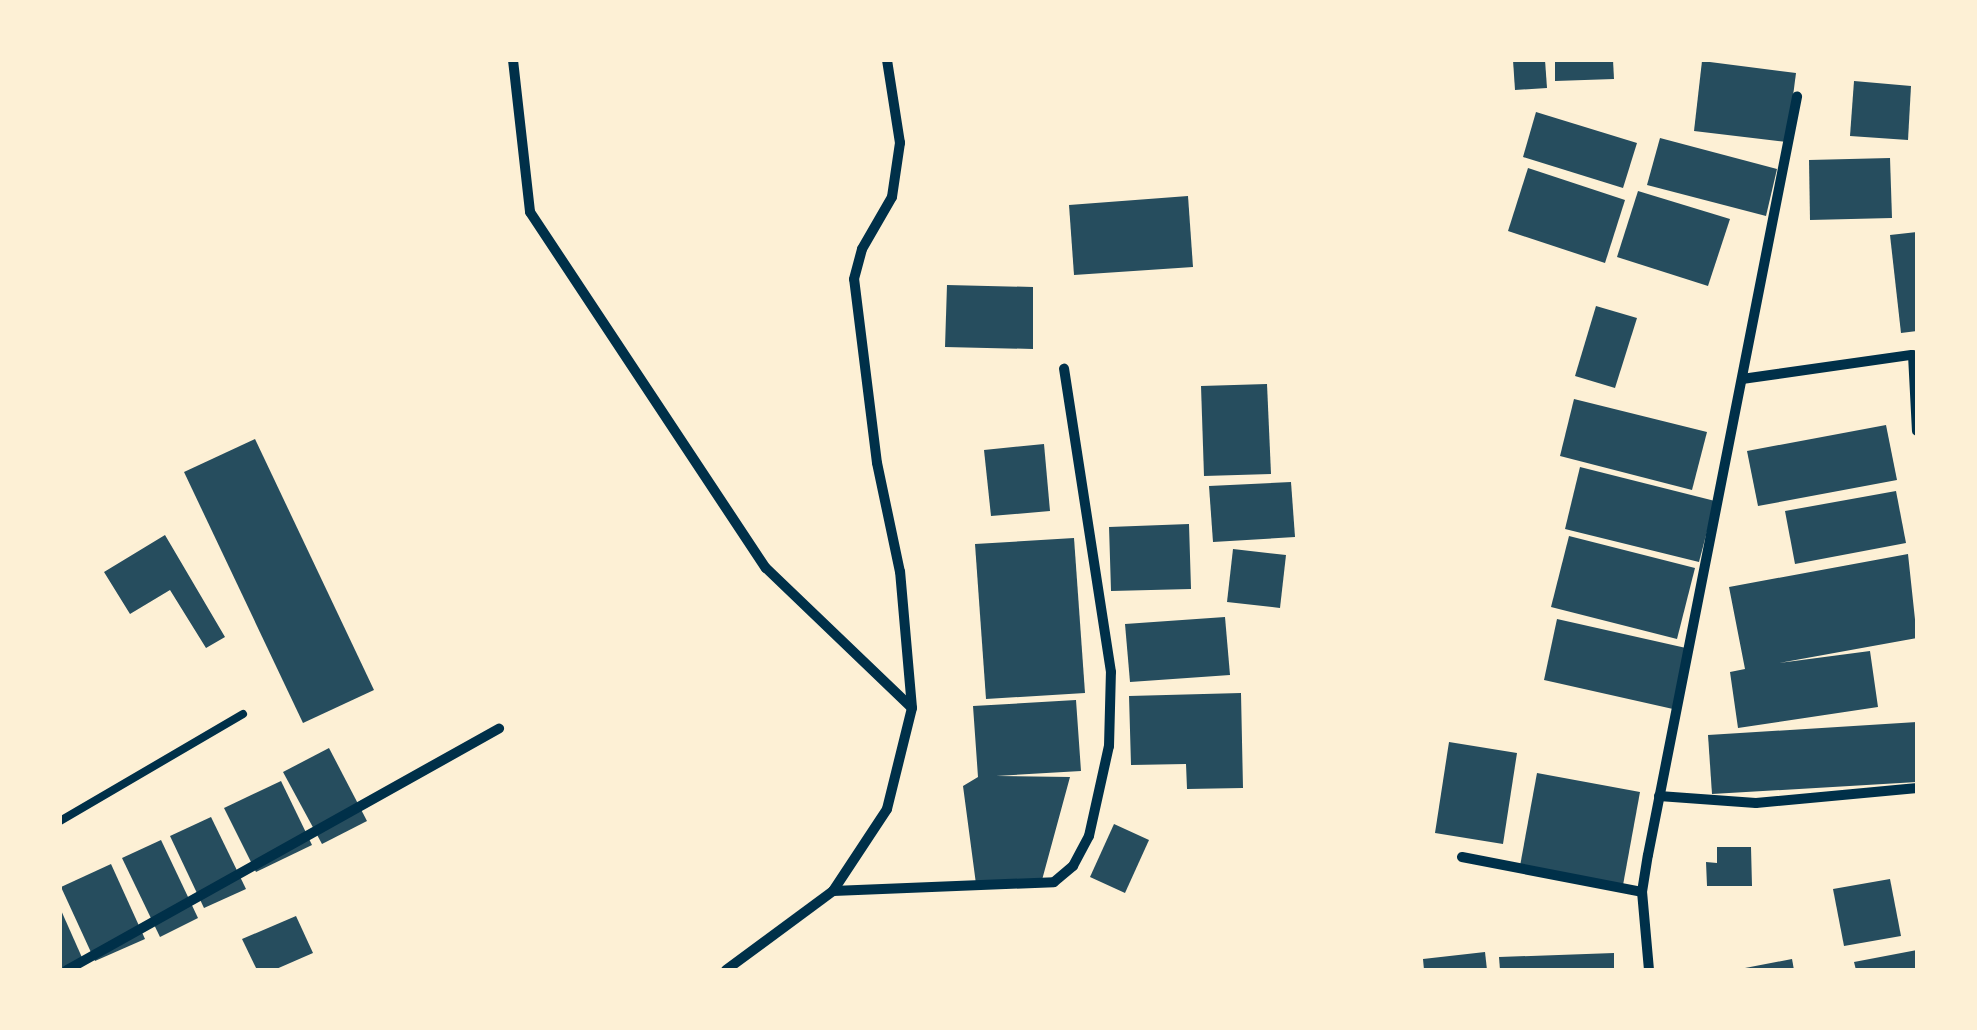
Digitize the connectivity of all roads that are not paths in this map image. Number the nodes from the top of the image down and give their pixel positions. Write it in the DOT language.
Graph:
graph roads {
  1 [pos="513,60"];
  2 [pos="887,60"];
  3 [pos="1797,98"];
  4 [pos="1914,354"];
  5 [pos="1064,370"];
  6 [pos="1742,379"];
  7 [pos="1917,431"];
  8 [pos="912,708"];
  9 [pos="242,714"];
  10 [pos="498,730"];
  11 [pos="1917,788"];
  12 [pos="1659,796"];
  13 [pos="60,820"];
  14 [pos="1462,858"];
  15 [pos="833,891"];
  16 [pos="1642,892"];
  17 [pos="67,970"];
  18 [pos="726,970"];
  19 [pos="1648,970"];
  1 -- 8 [label="street"];
  2 -- 8 [label="street"];
  3 -- 6 [label="street"];
  4 -- 6 [label="street"];
  4 -- 7 [label="street"];
  5 -- 15 [label="street"];
  6 -- 12 [label="street"];
  8 -- 15 [label="street"];
  9 -- 13 [label="lane"];
  10 -- 17 [label="street"];
  11 -- 12 [label="street"];
  12 -- 16 [label="street"];
  14 -- 16 [label="street"];
  15 -- 18 [label="street"];
  16 -- 19 [label="street"];
}
